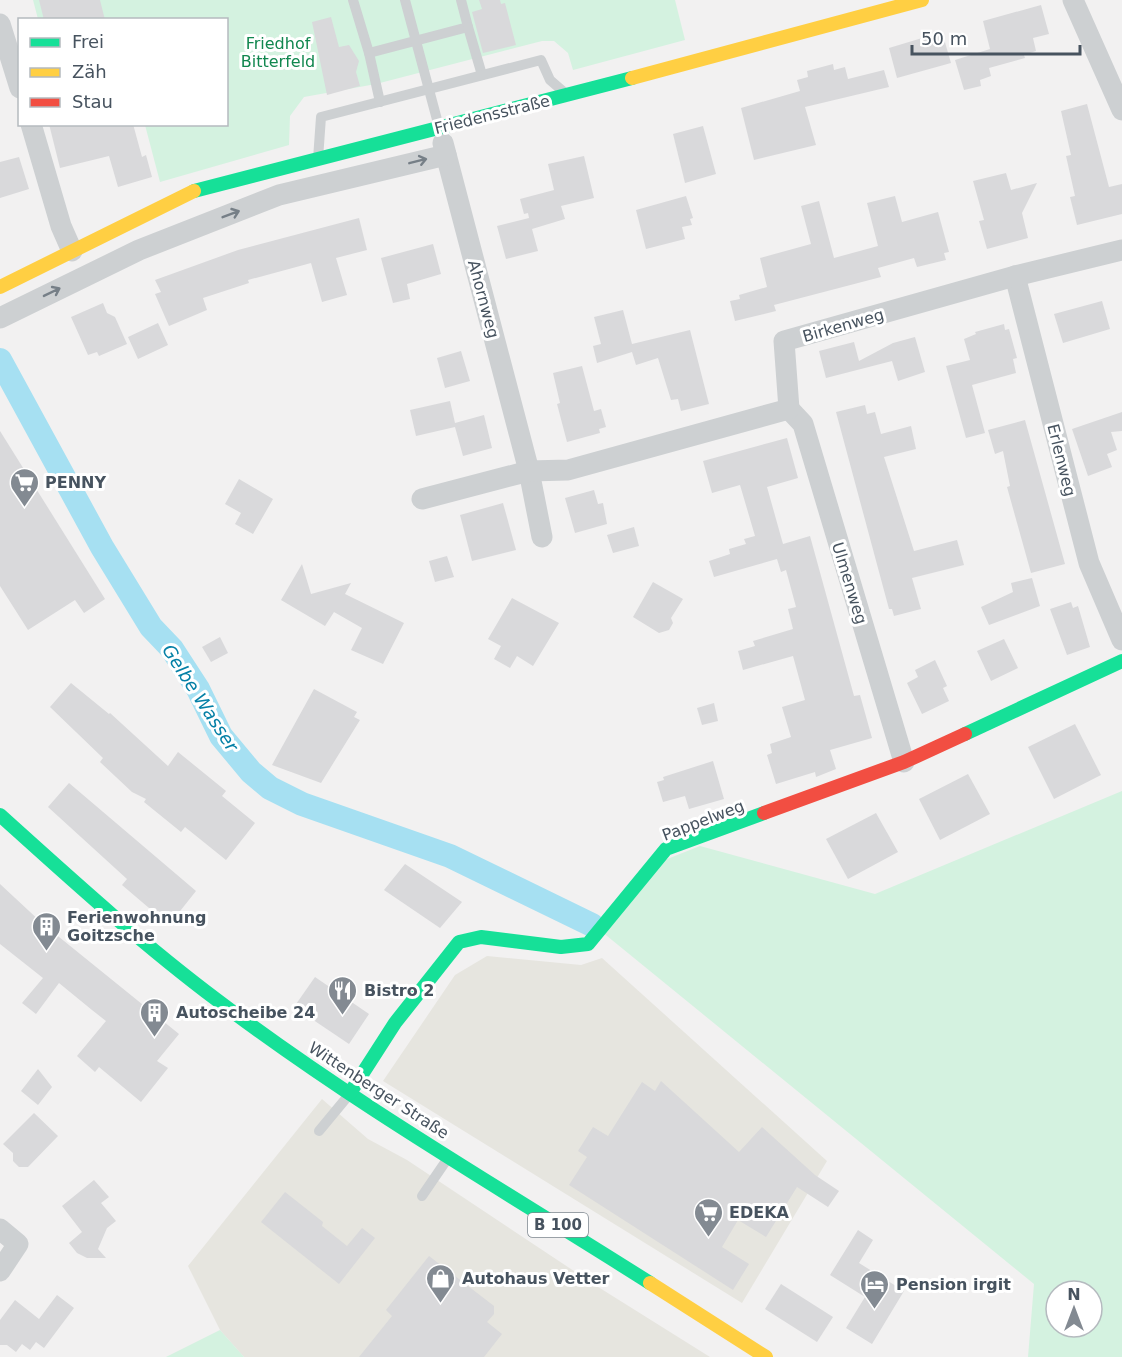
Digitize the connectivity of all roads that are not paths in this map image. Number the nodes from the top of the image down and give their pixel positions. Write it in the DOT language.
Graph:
graph roads {
  1 [pos="353,0"];
  2 [pos="405,0"];
  3 [pos="460,0"];
  4 [pos="922,0"];
  5 [pos="1073,0"];
  6 [pos="0,24"];
  7 [pos="468,27"];
  8 [pos="416,41"];
  9 [pos="369,53"];
  10 [pos="482,75"];
  11 [pos="18,82"];
  12 [pos="428,89"];
  13 [pos="567,96"];
  14 [pos="380,102"];
  15 [pos="1122,110"];
  16 [pos="32,126"];
  17 [pos="439,128"];
  18 [pos="446,155"];
  19 [pos="318,159"];
  20 [pos="72,250"];
  21 [pos="1122,250"];
  22 [pos="1015,276"];
  23 [pos="0,287"];
  24 [pos="0,318"];
  25 [pos="789,409"];
  26 [pos="529,471"];
  27 [pos="422,499"];
  28 [pos="542,537"];
  29 [pos="1122,640"];
  30 [pos="1122,661"];
  31 [pos="904,762"];
  32 [pos="0,816"];
  33 [pos="350,1093"];
  34 [pos="319,1131"];
  35 [pos="450,1155"];
  36 [pos="422,1196"];
  37 [pos="0,1228"];
  38 [pos="0,1271"];
  39 [pos="766,1357"];
  1 -- 9 [label="lane"];
  2 -- 8 [label="lane"];
  3 -- 7 [label="lane"];
  4 -- 13 [label="street, Friedensstraße"];
  5 -- 15 [label="street"];
  6 -- 11 [label="street"];
  7 -- 8 [label="lane"];
  7 -- 10 [label="lane"];
  8 -- 9 [label="lane"];
  8 -- 12 [label="lane"];
  9 -- 14 [label="lane"];
  10 -- 12 [label="lane"];
  10 -- 13 [label="lane"];
  12 -- 14 [label="lane"];
  12 -- 17 [label="lane"];
  13 -- 17 [label="street, Friedensstraße"];
  14 -- 19 [label="lane"];
  16 -- 20 [label="street"];
  17 -- 18 [label="street, Ahornweg"];
  17 -- 19 [label="street, Friedensstraße"];
  24 -- 18 [label="street, Friedensstraße, one-way"];
  18 -- 26 [label="street, Ahornweg"];
  19 -- 20 [label="street, Friedensstraße"];
  20 -- 23 [label="street, Friedensstraße"];
  21 -- 22 [label="street, Birkenweg"];
  22 -- 25 [label="street, Birkenweg"];
  22 -- 29 [label="street, Erlenweg"];
  25 -- 26 [label="street"];
  25 -- 31 [label="street, Ulmenweg"];
  26 -- 27 [label="street"];
  26 -- 28 [label="street, Ahornweg"];
  30 -- 31 [label="street, Pappelweg"];
  31 -- 33 [label="street, Pappelweg"];
  32 -- 33 [label="street, Wittenberger Straße / B 100"];
  33 -- 34 [label="lane"];
  33 -- 35 [label="street, Wittenberger Straße / B 100"];
  35 -- 36 [label="lane"];
  35 -- 39 [label="street, Wittenberger Straße / B 100"];
  37 -- 38 [label="street"];
}
